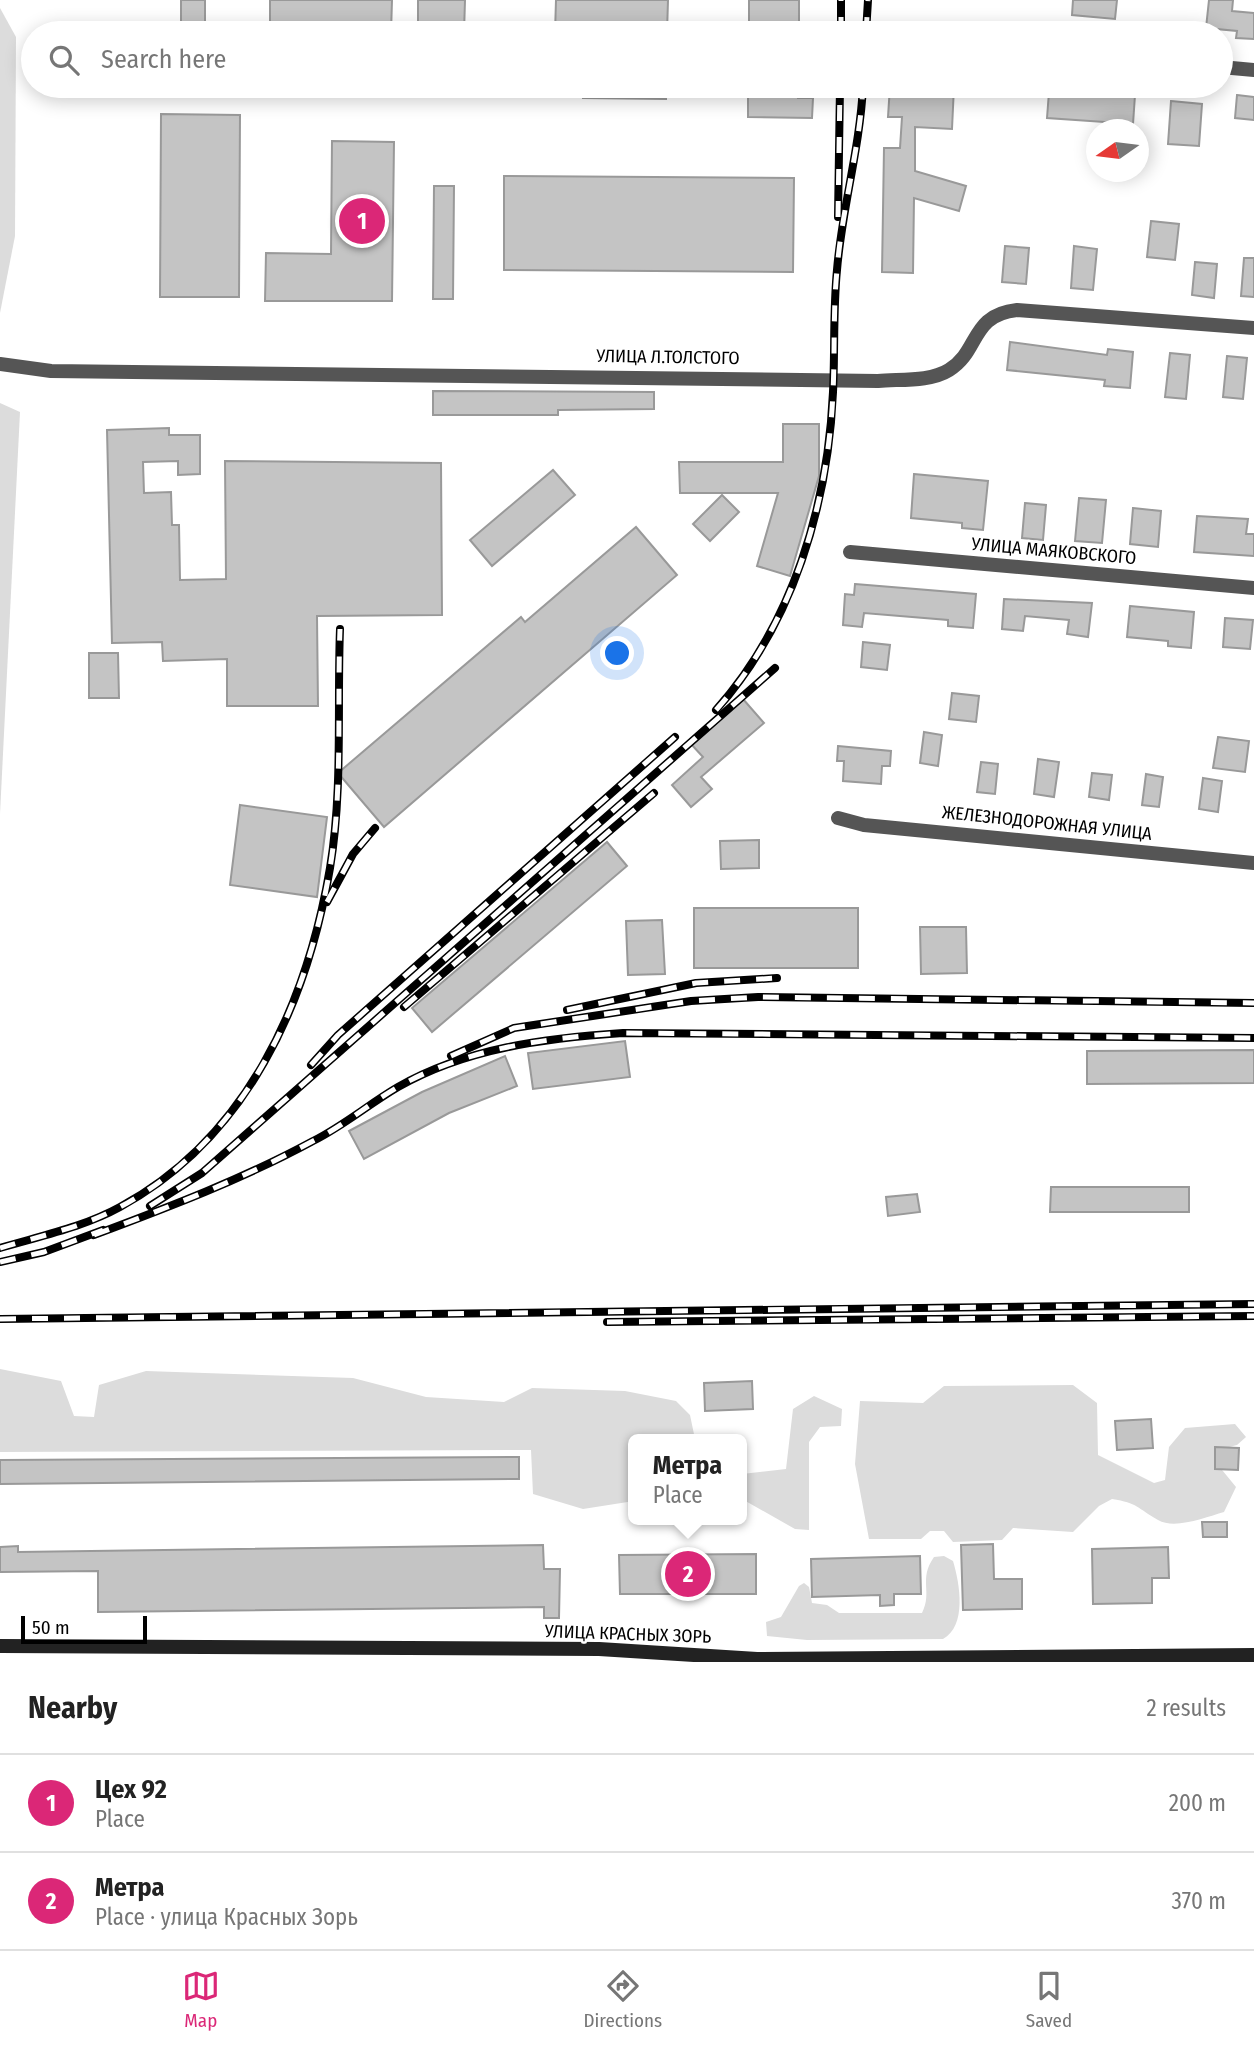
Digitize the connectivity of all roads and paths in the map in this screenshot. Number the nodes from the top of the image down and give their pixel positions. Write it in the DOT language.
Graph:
graph roads {
  1 [pos="1233,68"];
  2 [pos="1254,69"];
  3 [pos="1254,328"];
  4 [pos="0,364"];
  5 [pos="850,552"];
  6 [pos="1254,588"];
  7 [pos="838,818"];
  8 [pos="1254,863"];
  9 [pos="0,1646"];
  10 [pos="1254,1655"];
  11 [pos="669,1658"];
  12 [pos="733,1660"];
  1 -- 2 [label="street"];
  3 -- 4 [label="street, УЛИЦА Л.ТОЛСТОГО"];
  5 -- 6 [label="street, УЛИЦА МАЯКОВСКОГО"];
  7 -- 8 [label="street, ЖЕЛЕЗНОДОРОЖНАЯ УЛИЦА"];
  9 -- 11 [label="street, УЛИЦА КРАСНЫХ ЗОРЬ"];
  10 -- 12 [label="street, УЛИЦА КРАСНЫХ ЗОРЬ"];
  11 -- 12 [label="street, УЛИЦА КРАСНЫХ ЗОРЬ"];
}
